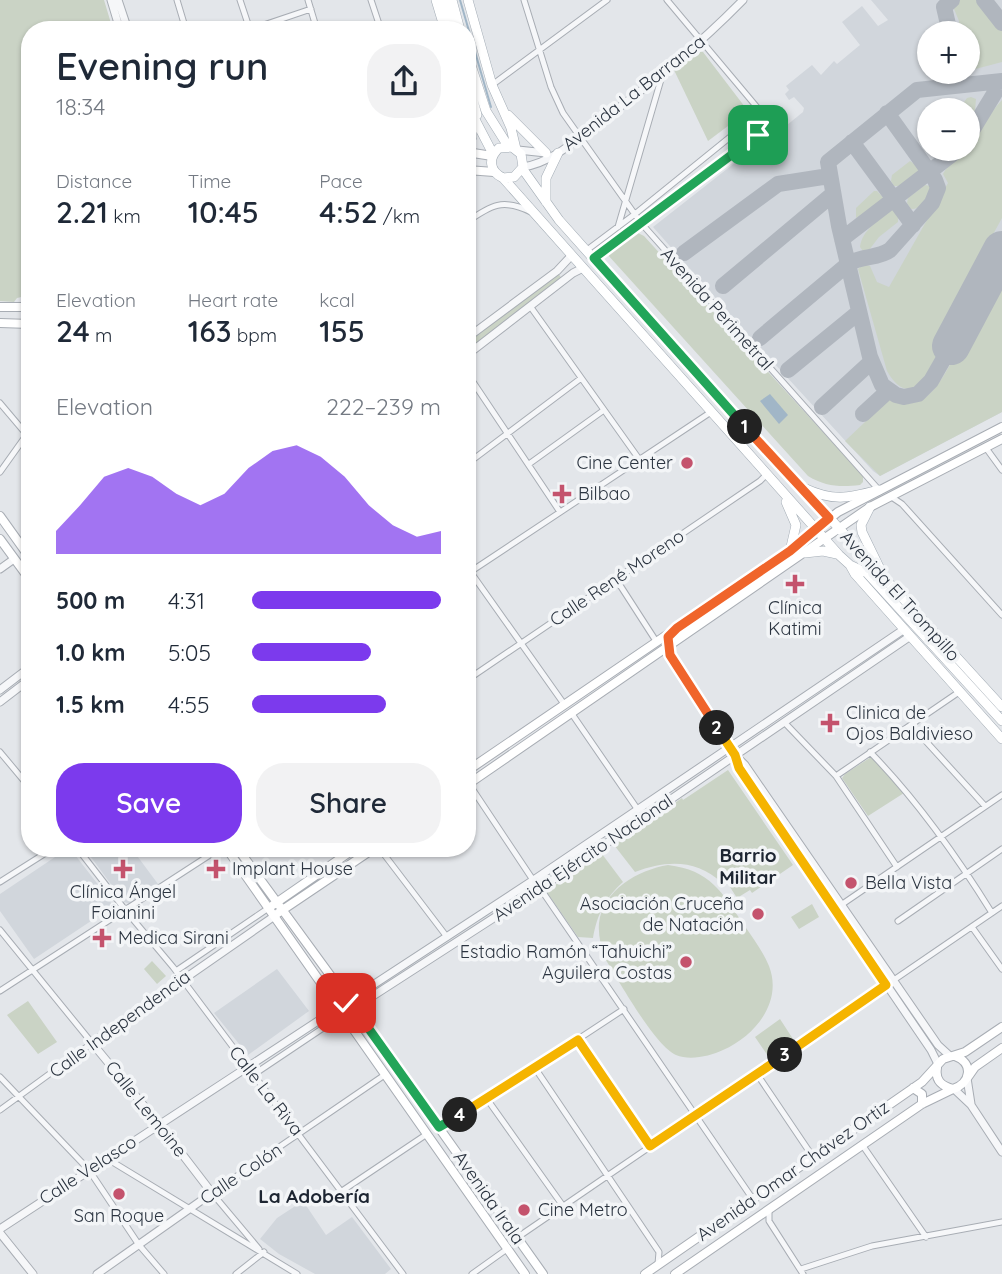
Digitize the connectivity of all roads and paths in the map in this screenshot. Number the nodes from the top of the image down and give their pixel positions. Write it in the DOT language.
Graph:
graph roads {
  1 [pos="111,0"];
  2 [pos="118,0"];
  3 [pos="177,0"];
  4 [pos="240,0"];
  5 [pos="308,0"];
  6 [pos="371,0"];
  7 [pos="436,0"];
  8 [pos="444,0"];
  9 [pos="452,0"];
  10 [pos="468,0"];
  11 [pos="524,0"];
  12 [pos="607,0"];
  13 [pos="667,0"];
  14 [pos="743,0"];
  15 [pos="311,9"];
  16 [pos="117,21"];
  17 [pos="125,21"];
  18 [pos="183,21"];
  19 [pos="246,21"];
  20 [pos="276,21"];
  21 [pos="314,21"];
  22 [pos="378,21"];
  23 [pos="442,21"];
  24 [pos="450,21"];
  25 [pos="458,21"];
  26 [pos="474,21"];
  27 [pos="476,28"];
  28 [pos="702,41"];
  29 [pos="539,50"];
  30 [pos="662,76"];
  31 [pos="476,82"];
  32 [pos="492,85"];
  33 [pos="501,107"];
  34 [pos="761,112"];
  35 [pos="476,115"];
  36 [pos="476,122"];
  37 [pos="480,131"];
  38 [pos="579,137"];
  39 [pos="514,148"];
  40 [pos="476,153"];
  41 [pos="553,153"];
  42 [pos="493,155"];
  43 [pos="522,168"];
  44 [pos="476,171"];
  45 [pos="499,175"];
  46 [pos="626,201"];
  47 [pos="546,204"];
  48 [pos="534,214"];
  49 [pos="635,214"];
  50 [pos="476,215"];
  51 [pos="640,223"];
  52 [pos="618,228"];
  53 [pos="587,250"];
  54 [pos="572,256"];
  55 [pos="594,258"];
  56 [pos="583,268"];
  57 [pos="557,271"];
  58 [pos="563,280"];
  59 [pos="530,306"];
  60 [pos="0,307"];
  61 [pos="21,307"];
  62 [pos="0,323"];
  63 [pos="21,324"];
  64 [pos="476,331"];
  65 [pos="476,348"];
  66 [pos="580,379"];
  67 [pos="476,386"];
  68 [pos="0,403"];
  69 [pos="604,410"];
  70 [pos="711,412"];
  71 [pos="21,426"];
  72 [pos="1002,427"];
  73 [pos="507,433"];
  74 [pos="1002,439"];
  75 [pos="21,443"];
  76 [pos="986,448"];
  77 [pos="476,457"];
  78 [pos="639,458"];
  79 [pos="529,464"];
  80 [pos="1002,470"];
  81 [pos="0,472"];
  82 [pos="767,474"];
  83 [pos="797,484"];
  84 [pos="776,485"];
  85 [pos="879,490"];
  86 [pos="890,496"];
  87 [pos="870,507"];
  88 [pos="561,512"];
  89 [pos="0,516"];
  90 [pos="829,518"];
  91 [pos="816,529"];
  92 [pos="839,529"];
  93 [pos="825,538"];
  94 [pos="0,539"];
  95 [pos="21,544"];
  96 [pos="790,551"];
  97 [pos="805,553"];
  98 [pos="839,555"];
  99 [pos="21,556"];
  100 [pos="14,559"];
  101 [pos="850,565"];
  102 [pos="476,566"];
  103 [pos="21,568"];
  104 [pos="0,569"];
  105 [pos="884,578"];
  106 [pos="616,579"];
  107 [pos="476,582"];
  108 [pos="1002,615"];
  109 [pos="677,628"];
  110 [pos="906,633"];
  111 [pos="656,641"];
  112 [pos="521,643"];
  113 [pos="669,647"];
  114 [pos="651,660"];
  115 [pos="21,674"];
  116 [pos="476,674"];
  117 [pos="21,686"];
  118 [pos="0,690"];
  119 [pos="959,692"];
  120 [pos="0,702"];
  121 [pos="564,704"];
  122 [pos="1002,707"];
  123 [pos="572,713"];
  124 [pos="1002,721"];
  125 [pos="784,722"];
  126 [pos="911,725"];
  127 [pos="1002,739"];
  128 [pos="0,752"];
  129 [pos="733,752"];
  130 [pos="870,752"];
  131 [pos="476,773"];
  132 [pos="476,774"];
  133 [pos="836,776"];
  134 [pos="21,777"];
  135 [pos="476,791"];
  136 [pos="1002,795"];
  137 [pos="985,806"];
  138 [pos="638,809"];
  139 [pos="644,818"];
  140 [pos="942,836"];
  141 [pos="1002,849"];
  142 [pos="39,857"];
  143 [pos="84,857"];
  144 [pos="207,857"];
  145 [pos="234,857"];
  146 [pos="243,857"];
  147 [pos="344,857"];
  148 [pos="360,857"];
  149 [pos="386,857"];
  150 [pos="897,867"];
  151 [pos="967,873"];
  152 [pos="534,880"];
  153 [pos="0,882"];
  154 [pos="540,888"];
  155 [pos="836,902"];
  156 [pos="1002,906"];
  157 [pos="276,909"];
  158 [pos="125,911"];
  159 [pos="992,913"];
  160 [pos="898,921"];
  161 [pos="972,927"];
  162 [pos="0,930"];
  163 [pos="446,938"];
  164 [pos="455,943"];
  165 [pos="447,948"];
  166 [pos="1002,969"];
  167 [pos="32,970"];
  168 [pos="176,971"];
  169 [pos="181,979"];
  170 [pos="890,983"];
  171 [pos="0,991"];
  172 [pos="352,1004"];
  173 [pos="624,1009"];
  174 [pos="342,1010"];
  175 [pos="1002,1027"];
  176 [pos="578,1040"];
  177 [pos="981,1041"];
  178 [pos="92,1043"];
  179 [pos="1002,1048"];
  180 [pos="951,1056"];
  181 [pos="991,1056"];
  182 [pos="938,1064"];
  183 [pos="247,1067"];
  184 [pos="535,1068"];
  185 [pos="386,1074"];
  186 [pos="757,1074"];
  187 [pos="253,1075"];
  188 [pos="0,1077"];
  189 [pos="967,1077"];
  190 [pos="913,1088"];
  191 [pos="953,1089"];
  192 [pos="18,1097"];
  193 [pos="487,1099"];
  194 [pos="922,1104"];
  195 [pos="971,1105"];
  196 [pos="0,1110"];
  197 [pos="696,1115"];
  198 [pos="159,1124"];
  199 [pos="439,1127"];
  200 [pos="299,1134"];
  201 [pos="427,1134"];
  202 [pos="650,1146"];
  203 [pos="863,1146"];
  204 [pos="1002,1152"];
  205 [pos="813,1157"];
  206 [pos="106,1158"];
  207 [pos="89,1170"];
  208 [pos="607,1176"];
  209 [pos="342,1191"];
  210 [pos="212,1193"];
  211 [pos="751,1200"];
  212 [pos="563,1206"];
  213 [pos="190,1209"];
  214 [pos="769,1209"];
  215 [pos="1002,1222"];
  216 [pos="717,1225"];
  217 [pos="0,1231"];
  218 [pos="704,1234"];
  219 [pos="518,1237"];
  220 [pos="926,1237"];
  221 [pos="726,1239"];
  222 [pos="139,1245"];
  223 [pos="713,1248"];
  224 [pos="507,1249"];
  225 [pos="261,1251"];
  226 [pos="657,1266"];
  227 [pos="802,1272"];
  228 [pos="33,1274"];
  229 [pos="97,1274"];
  230 [pos="164,1274"];
  231 [pos="236,1274"];
  232 [pos="297,1274"];
  233 [pos="403,1274"];
  234 [pos="472,1274"];
  235 [pos="525,1274"];
  236 [pos="543,1274"];
  237 [pos="645,1274"];
  238 [pos="675,1274"];
  1 -- 16 [label="street"];
  2 -- 17 [label="street"];
  3 -- 18 [label="street"];
  4 -- 19 [label="street"];
  5 -- 15 [label="street"];
  6 -- 22 [label="street"];
  7 -- 23 [label="main road"];
  8 -- 24 [label="main road"];
  9 -- 25 [label="main road"];
  10 -- 26 [label="main road"];
  11 -- 29 [label="street, Avenida Perimetral"];
  12 -- 29 [label="street"];
  13 -- 28 [label="street"];
  14 -- 28 [label="street, Avenida La Barranca"];
  15 -- 20 [label="street"];
  15 -- 21 [label="street"];
  27 -- 32 [label="main road"];
  28 -- 30 [label="street, Avenida La Barranca"];
  28 -- 34 [label="street"];
  29 -- 32 [label="street"];
  29 -- 38 [label="street, Avenida Perimetral"];
  30 -- 38 [label="street, Avenida La Barranca"];
  30 -- 46 [label="street"];
  31 -- 39 [label="main road"];
  32 -- 33 [label="main road"];
  33 -- 39 [label="main road"];
  33 -- 41 [label="main road"];
  34 -- 49 [label="street"];
  34 -- 51 [label="street"];
  35 -- 37 [label="main road"];
  36 -- 37 [label="main road"];
  37 -- 42 [label="main road"];
  38 -- 41 [label="street, Avenida La Barranca"];
  38 -- 46 [label="street, Avenida Perimetral"];
  39 -- 41 [label="street, Avenida La Barranca"];
  39 -- 42 [label="main road"];
  39 -- 43 [label="main road"];
  40 -- 42 [label="main road"];
  41 -- 43 [label="street, Avenida La Barranca"];
  41 -- 47 [label="main road"];
  42 -- 45 [label="main road"];
  43 -- 45 [label="main road"];
  43 -- 47 [label="main road, Avenida El Trompillo"];
  44 -- 45 [label="main road"];
  45 -- 48 [label="main road, Avenida El Trompillo"];
  46 -- 49 [label="street, Avenida Perimetral"];
  46 -- 52 [label="street"];
  47 -- 53 [label="main road, Avenida El Trompillo"];
  48 -- 50 [label="street"];
  48 -- 54 [label="main road, Avenida El Trompillo"];
  49 -- 51 [label="street, Avenida Perimetral"];
  49 -- 52 [label="street"];
  51 -- 55 [label="street"];
  51 -- 85 [label="street, Avenida Perimetral"];
  52 -- 53 [label="street"];
  53 -- 55 [label="main road, Avenida El Trompillo"];
  54 -- 56 [label="main road, Avenida El Trompillo"];
  54 -- 57 [label="street"];
  55 -- 83 [label="main road, Avenida El Trompillo"];
  56 -- 58 [label="street"];
  56 -- 70 [label="main road, Avenida El Trompillo"];
  57 -- 58 [label="street"];
  57 -- 64 [label="street"];
  58 -- 59 [label="street"];
  59 -- 65 [label="street"];
  59 -- 66 [label="street"];
  60 -- 61 [label="main road"];
  62 -- 63 [label="main road"];
  66 -- 69 [label="street"];
  66 -- 73 [label="street"];
  67 -- 73 [label="street"];
  68 -- 71 [label="street"];
  69 -- 78 [label="street"];
  69 -- 79 [label="street"];
  70 -- 78 [label="street"];
  70 -- 82 [label="main road, Avenida El Trompillo"];
  72 -- 85 [label="main road"];
  73 -- 77 [label="street"];
  73 -- 79 [label="street"];
  74 -- 76 [label="main road"];
  75 -- 81 [label="street"];
  76 -- 80 [label="street"];
  76 -- 86 [label="main road"];
  78 -- 88 [label="street"];
  79 -- 88 [label="street"];
  82 -- 84 [label="main road, Avenida El Trompillo"];
  82 -- 106 [label="street, Calle René Moreno"];
  83 -- 85 [label="main road"];
  83 -- 90 [label="main road, Avenida El Trompillo"];
  84 -- 91 [label="main road, Avenida El Trompillo"];
  84 -- 96 [label="main road"];
  85 -- 90 [label="main road"];
  86 -- 87 [label="main road"];
  86 -- 108 [label="street"];
  87 -- 92 [label="main road"];
  87 -- 105 [label="main road"];
  88 -- 102 [label="street"];
  89 -- 95 [label="main road"];
  90 -- 91 [label="main road"];
  90 -- 92 [label="main road, Avenida El Trompillo"];
  91 -- 93 [label="main road, Avenida El Trompillo"];
  91 -- 96 [label="main road"];
  92 -- 93 [label="main road"];
  92 -- 105 [label="main road, Avenida El Trompillo"];
  93 -- 97 [label="main road"];
  93 -- 98 [label="main road, Avenida El Trompillo"];
  94 -- 100 [label="main road"];
  96 -- 109 [label="main road"];
  97 -- 98 [label="main road"];
  97 -- 113 [label="main road"];
  98 -- 101 [label="main road, Avenida El Trompillo"];
  99 -- 100 [label="main road"];
  100 -- 103 [label="main road"];
  100 -- 104 [label="street"];
  101 -- 110 [label="main road, Avenida El Trompillo"];
  101 -- 124 [label="main road, Avenida El Trompillo"];
  105 -- 122 [label="main road, Avenida El Trompillo"];
  106 -- 111 [label="street"];
  106 -- 112 [label="street, Calle René Moreno"];
  107 -- 112 [label="street"];
  109 -- 111 [label="main road"];
  109 -- 113 [label="main road"];
  110 -- 119 [label="main road, Avenida El Trompillo"];
  110 -- 125 [label="street, Avenida Ejército Nacional"];
  110 -- 129 [label="street, Avenida Ejército Nacional"];
  111 -- 114 [label="main road"];
  111 -- 121 [label="main road"];
  112 -- 116 [label="street, Calle René Moreno"];
  112 -- 121 [label="street"];
  113 -- 114 [label="main road"];
  113 -- 129 [label="street"];
  114 -- 123 [label="main road"];
  115 -- 118 [label="street"];
  117 -- 120 [label="street"];
  119 -- 126 [label="street"];
  119 -- 127 [label="main road, Avenida El Trompillo"];
  121 -- 123 [label="main road"];
  121 -- 131 [label="main road"];
  123 -- 132 [label="main road"];
  123 -- 138 [label="street"];
  125 -- 129 [label="street, Avenida Ejército Nacional"];
  125 -- 133 [label="street"];
  126 -- 130 [label="street"];
  126 -- 137 [label="street"];
  128 -- 134 [label="street"];
  129 -- 138 [label="street, Avenida Ejército Nacional"];
  129 -- 139 [label="street, Avenida Ejército Nacional"];
  129 -- 155 [label="street"];
  130 -- 133 [label="street"];
  130 -- 140 [label="street"];
  133 -- 150 [label="street"];
  135 -- 152 [label="street"];
  136 -- 137 [label="street"];
  137 -- 140 [label="street"];
  138 -- 139 [label="street"];
  138 -- 152 [label="street, Avenida Ejército Nacional"];
  139 -- 154 [label="street, Avenida Ejército Nacional"];
  140 -- 150 [label="street"];
  140 -- 151 [label="street"];
  141 -- 151 [label="street"];
  142 -- 153 [label="street"];
  143 -- 158 [label="street, Calle La Riva"];
  144 -- 158 [label="street"];
  145 -- 157 [label="main road, Avenida Irala"];
  146 -- 157 [label="main road, Avenida Irala"];
  147 -- 157 [label="main road"];
  148 -- 157 [label="main road"];
  149 -- 163 [label="street"];
  150 -- 155 [label="street"];
  151 -- 159 [label="street"];
  151 -- 160 [label="street"];
  152 -- 154 [label="street"];
  152 -- 163 [label="street, Avenida Ejército Nacional"];
  154 -- 164 [label="street, Avenida Ejército Nacional"];
  154 -- 173 [label="street"];
  155 -- 170 [label="street"];
  156 -- 159 [label="street"];
  157 -- 168 [label="street, Calle Independencia"];
  157 -- 169 [label="street, Calle Independencia"];
  157 -- 172 [label="main road, Avenida Irala"];
  157 -- 174 [label="main road, Avenida Irala"];
  158 -- 167 [label="street"];
  158 -- 168 [label="street, Calle La Riva"];
  159 -- 161 [label="street"];
  161 -- 166 [label="street"];
  161 -- 170 [label="street"];
  162 -- 167 [label="street, Calle Lemoine"];
  163 -- 164 [label="street"];
  163 -- 165 [label="street"];
  163 -- 172 [label="street, Avenida Ejército Nacional"];
  164 -- 165 [label="street, Avenida Ejército Nacional"];
  165 -- 172 [label="street, Avenida Ejército Nacional"];
  167 -- 171 [label="street"];
  167 -- 178 [label="street, Calle Lemoine"];
  168 -- 169 [label="street, Calle La Riva"];
  169 -- 178 [label="street, Calle Independencia"];
  169 -- 183 [label="street, Calle La Riva"];
  170 -- 180 [label="street"];
  170 -- 182 [label="street"];
  170 -- 186 [label="street"];
  172 -- 174 [label="street, Avenida Ejército Nacional"];
  172 -- 199 [label="main road, Avenida Irala"];
  173 -- 176 [label="street"];
  173 -- 197 [label="street"];
  174 -- 183 [label="street, Avenida Ejército Nacional"];
  174 -- 185 [label="main road, Avenida Irala"];
  174 -- 187 [label="street, Avenida Ejército Nacional"];
  175 -- 177 [label="main road"];
  176 -- 184 [label="street"];
  176 -- 202 [label="street"];
  177 -- 180 [label="main road"];
  177 -- 181 [label="main road"];
  178 -- 192 [label="street, Calle Independencia"];
  178 -- 198 [label="street, Calle Lemoine"];
  179 -- 181 [label="main road"];
  180 -- 182 [label="main road"];
  180 -- 189 [label="main road"];
  181 -- 189 [label="main road"];
  182 -- 190 [label="main road, Avenida Omar Chávez Ortiz"];
  182 -- 191 [label="main road"];
  183 -- 187 [label="street, Calle La Riva"];
  183 -- 198 [label="street, Calle Velasco"];
  184 -- 193 [label="street"];
  184 -- 208 [label="street"];
  185 -- 200 [label="street, Calle Colón"];
  185 -- 201 [label="main road, Avenida Irala"];
  186 -- 197 [label="street"];
  186 -- 205 [label="street"];
  187 -- 200 [label="street, Calle La Riva"];
  188 -- 192 [label="street"];
  189 -- 191 [label="main road"];
  189 -- 195 [label="street"];
  190 -- 194 [label="main road"];
  190 -- 205 [label="main road, Avenida Omar Chávez Ortiz"];
  191 -- 194 [label="main road, Avenida Omar Chávez Ortiz"];
  191 -- 195 [label="street"];
  192 -- 196 [label="street, Calle Independencia"];
  192 -- 207 [label="street"];
  193 -- 199 [label="street"];
  193 -- 212 [label="street"];
  194 -- 203 [label="main road, Avenida Omar Chávez Ortiz"];
  195 -- 204 [label="street"];
  197 -- 202 [label="street"];
  197 -- 211 [label="street"];
  198 -- 206 [label="street, Calle Velasco"];
  198 -- 210 [label="street, Calle Lemoine"];
  199 -- 219 [label="main road, Avenida Irala"];
  200 -- 209 [label="street, Calle La Riva"];
  200 -- 210 [label="street, Calle Colón"];
  201 -- 209 [label="street"];
  201 -- 224 [label="main road, Avenida Irala"];
  202 -- 208 [label="street"];
  203 -- 214 [label="main road, Avenida Omar Chávez Ortiz"];
  203 -- 220 [label="street"];
  205 -- 211 [label="main road, Avenida Omar Chávez Ortiz"];
  206 -- 207 [label="street, Calle Velasco"];
  206 -- 213 [label="street"];
  207 -- 217 [label="street, Calle Velasco"];
  207 -- 222 [label="street"];
  208 -- 212 [label="street"];
  208 -- 226 [label="street"];
  209 -- 233 [label="street, Calle La Riva"];
  210 -- 213 [label="street, Calle Colón"];
  210 -- 225 [label="street, Calle Lemoine"];
  211 -- 216 [label="main road, Avenida Omar Chávez Ortiz"];
  212 -- 219 [label="street"];
  213 -- 222 [label="street, Calle Colón"];
  213 -- 225 [label="street"];
  214 -- 221 [label="main road, Avenida Omar Chávez Ortiz"];
  214 -- 227 [label="street"];
  215 -- 220 [label="street"];
  216 -- 218 [label="main road, Avenida Omar Chávez Ortiz"];
  216 -- 221 [label="main road"];
  217 -- 228 [label="street"];
  218 -- 223 [label="main road"];
  218 -- 226 [label="main road, Avenida Omar Chávez Ortiz"];
  219 -- 236 [label="main road, Avenida Irala"];
  220 -- 227 [label="street"];
  221 -- 223 [label="main road, Avenida Omar Chávez Ortiz"];
  222 -- 229 [label="street, Calle Colón"];
  222 -- 230 [label="street"];
  223 -- 238 [label="main road, Avenida Omar Chávez Ortiz"];
  224 -- 234 [label="street"];
  224 -- 235 [label="main road, Avenida Irala"];
  225 -- 231 [label="street"];
  225 -- 232 [label="street"];
  226 -- 237 [label="main road, Avenida Omar Chávez Ortiz"];
}
